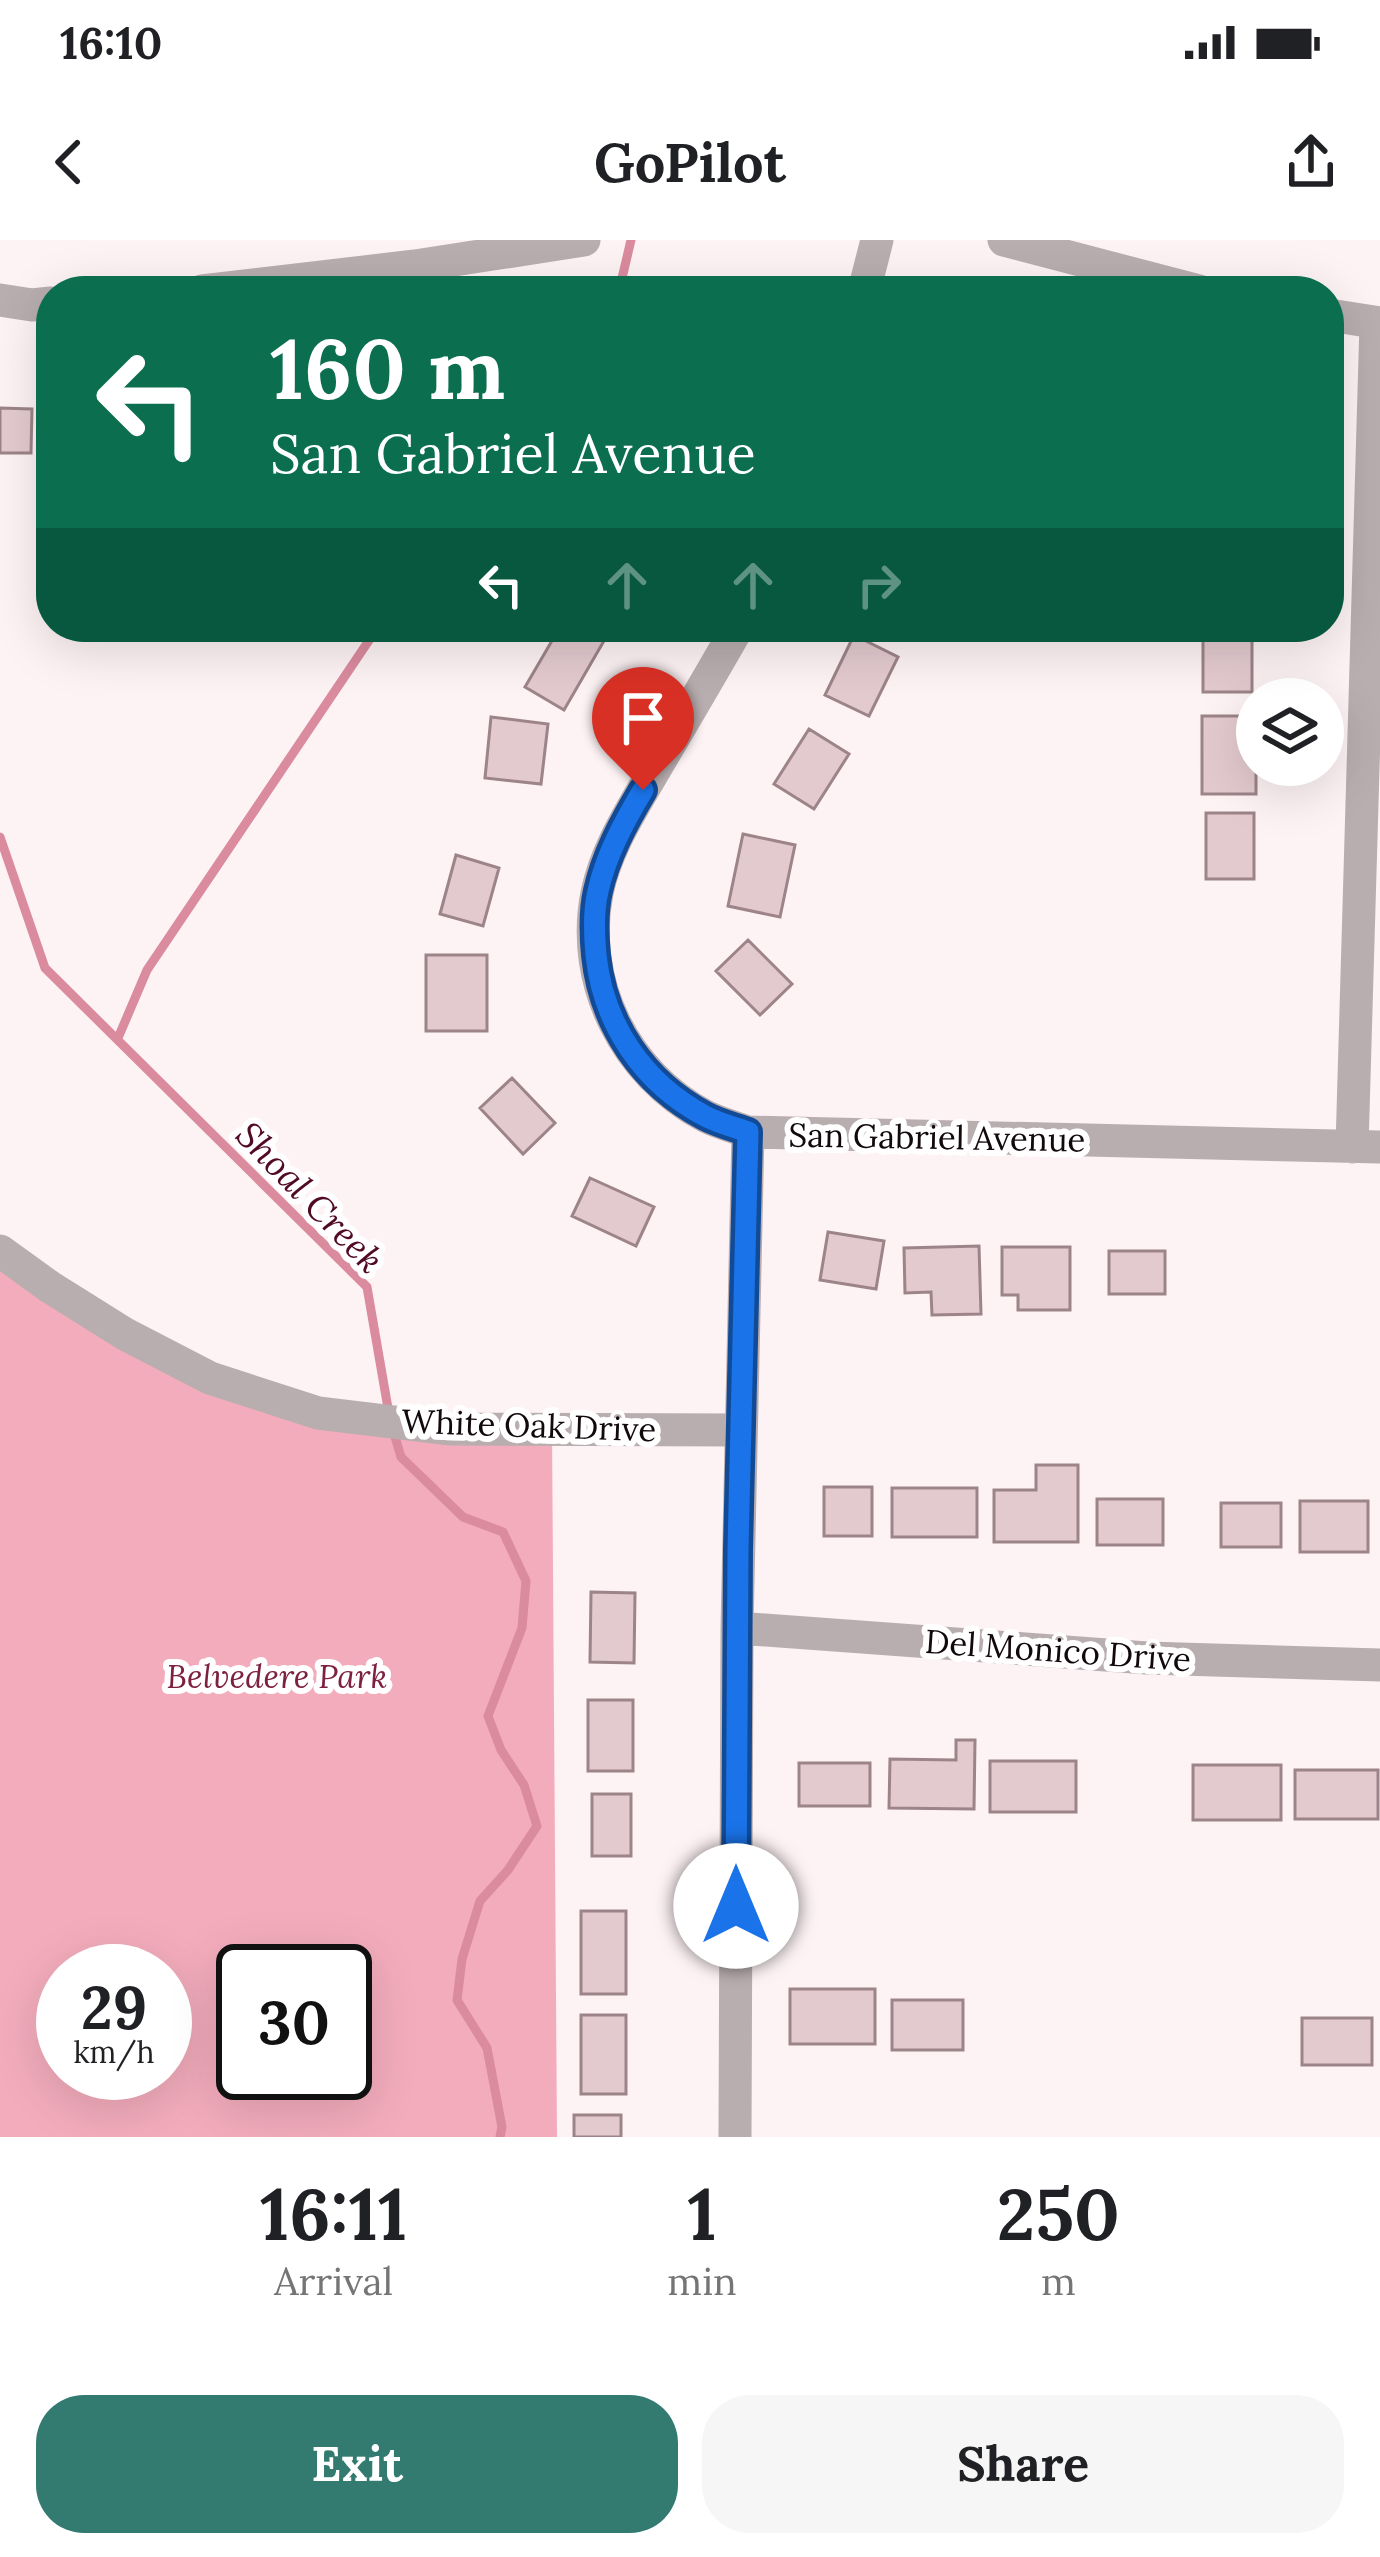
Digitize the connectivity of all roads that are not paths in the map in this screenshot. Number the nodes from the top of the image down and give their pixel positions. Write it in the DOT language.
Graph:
graph roads {
  1 [pos="584,240"];
  2 [pos="878,240"];
  3 [pos="1004,240"];
  4 [pos="330,276"];
  5 [pos="868,276"];
  6 [pos="1141,276"];
  7 [pos="0,300"];
  8 [pos="36,304"];
  9 [pos="1344,317"];
  10 [pos="1378,323"];
  11 [pos="729,642"];
  12 [pos="748,1132"];
  13 [pos="1366,1147"];
  14 [pos="0,1250"];
  15 [pos="740,1430"];
  16 [pos="737,1628"];
  17 [pos="1380,1665"];
  18 [pos="735,2137"];
  1 -- 4 [label="street"];
  2 -- 5 [label="street"];
  3 -- 6 [label="street"];
  7 -- 8 [label="street"];
  9 -- 10 [label="street"];
  10 -- 13 [label="street"];
  11 -- 12 [label="street, San Gabriel Avenue"];
  12 -- 13 [label="street, San Gabriel Avenue"];
  12 -- 15 [label="street"];
  14 -- 15 [label="street, White Oak Drive"];
  15 -- 16 [label="street"];
  16 -- 17 [label="street, Del Monico Drive"];
  16 -- 18 [label="street"];
}
